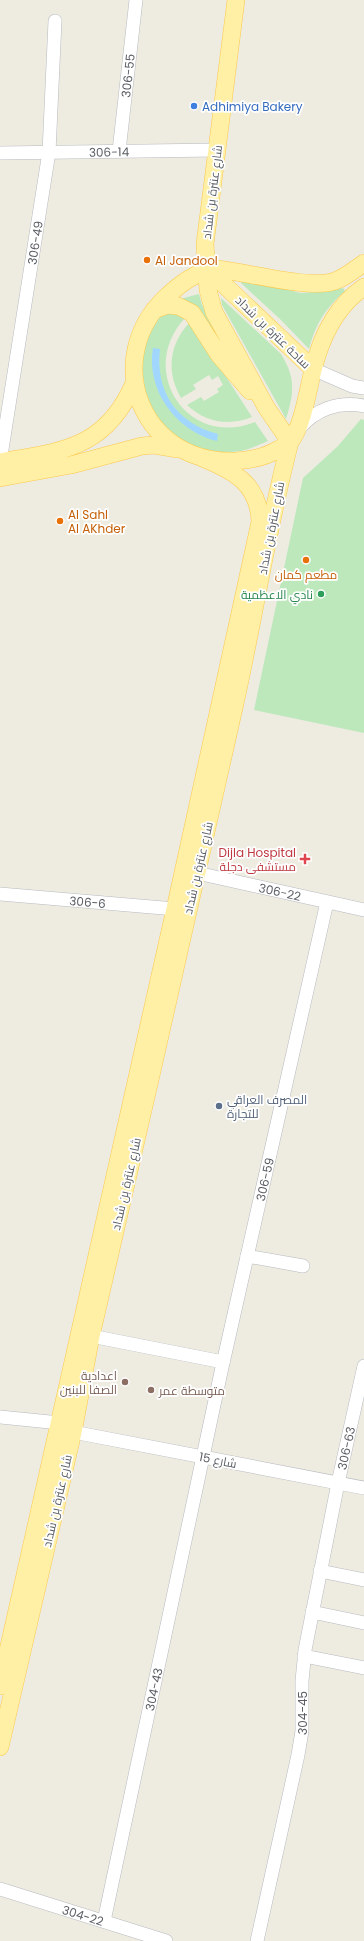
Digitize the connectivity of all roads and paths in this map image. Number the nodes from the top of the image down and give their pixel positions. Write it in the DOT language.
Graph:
graph roads {
  1 [pos="136,0"];
  2 [pos="236,0"];
  3 [pos="55,21"];
  4 [pos="217,150"];
  5 [pos="49,152"];
  6 [pos="119,152"];
  7 [pos="0,153"];
  8 [pos="364,263"];
  9 [pos="206,270"];
  10 [pos="364,287"];
  11 [pos="153,310"];
  12 [pos="313,368"];
  13 [pos="135,381"];
  14 [pos="364,388"];
  15 [pos="364,406"];
  16 [pos="266,407"];
  17 [pos="290,442"];
  18 [pos="184,451"];
  19 [pos="202,458"];
  20 [pos="0,462"];
  21 [pos="0,478"];
  22 [pos="197,873"];
  23 [pos="0,894"];
  24 [pos="327,902"];
  25 [pos="175,909"];
  26 [pos="364,910"];
  27 [pos="248,1256"];
  28 [pos="303,1266"];
  29 [pos="91,1336"];
  30 [pos="223,1362"];
  31 [pos="363,1373"];
  32 [pos="0,1417"];
  33 [pos="66,1428"];
  34 [pos="203,1457"];
  35 [pos="338,1483"];
  36 [pos="364,1488"];
  37 [pos="320,1571"];
  38 [pos="364,1580"];
  39 [pos="312,1612"];
  40 [pos="364,1623"];
  41 [pos="304,1656"];
  42 [pos="364,1668"];
  43 [pos="0,1686"];
  44 [pos="0,1748"];
  45 [pos="0,1889"];
  46 [pos="104,1921"];
  47 [pos="166,1941"];
  48 [pos="257,1941"];
  1 -- 6 [label="street, 306-55"];
  2 -- 4 [label="main road, شارع عنترة بن شداد"];
  3 -- 5 [label="street, 306-49"];
  4 -- 6 [label="street, 306-14"];
  4 -- 9 [label="main road, شارع عنترة بن شداد"];
  5 -- 6 [label="street, 306-14"];
  5 -- 7 [label="street, 306-14"];
  5 -- 20 [label="street, 306-49"];
  8 -- 9 [label="main road"];
  9 -- 11 [label="main road"];
  9 -- 12 [label="main road, ساحة عنترة بن شداد"];
  9 -- 16 [label="main road, شارع عنترة بن شداد"];
  10 -- 12 [label="main road"];
  11 -- 13 [label="main road"];
  11 -- 16 [label="main road"];
  12 -- 14 [label="street"];
  12 -- 17 [label="main road, ساحة عنترة بن شداد"];
  13 -- 18 [label="main road"];
  13 -- 20 [label="main road"];
  15 -- 17 [label="street"];
  16 -- 17 [label="main road, شارع عنترة بن شداد"];
  17 -- 19 [label="main road"];
  17 -- 22 [label="main road, شارع عنترة بن شداد"];
  18 -- 19 [label="main road"];
  18 -- 21 [label="main road"];
  19 -- 25 [label="main road, شارع عنترة بن شداد"];
  22 -- 24 [label="street, 306-22"];
  22 -- 29 [label="main road, شارع عنترة بن شداد"];
  23 -- 25 [label="street, 306-6"];
  24 -- 26 [label="street, 306-22"];
  24 -- 27 [label="street, 306-59"];
  25 -- 33 [label="main road, شارع عنترة بن شداد"];
  27 -- 28 [label="street"];
  27 -- 30 [label="street, 306-59"];
  29 -- 30 [label="street"];
  29 -- 33 [label="main road, شارع عنترة بن شداد"];
  30 -- 34 [label="street, 306-59"];
  31 -- 35 [label="street, 306-63"];
  32 -- 33 [label="street, شارع 15"];
  33 -- 34 [label="street, شارع 15"];
  33 -- 43 [label="main road, شارع عنترة بن شداد"];
  33 -- 44 [label="main road, شارع عنترة بن شداد"];
  34 -- 35 [label="street, شارع 15"];
  34 -- 46 [label="street, 304-43"];
  35 -- 36 [label="street, شارع 15"];
  35 -- 37 [label="street, 304-45"];
  37 -- 38 [label="street"];
  37 -- 39 [label="street, 304-45"];
  39 -- 40 [label="street"];
  39 -- 41 [label="street, 304-45"];
  41 -- 42 [label="street"];
  41 -- 48 [label="street, 304-45"];
  45 -- 46 [label="street, 304-22"];
  46 -- 47 [label="street, 304-22"];
}
